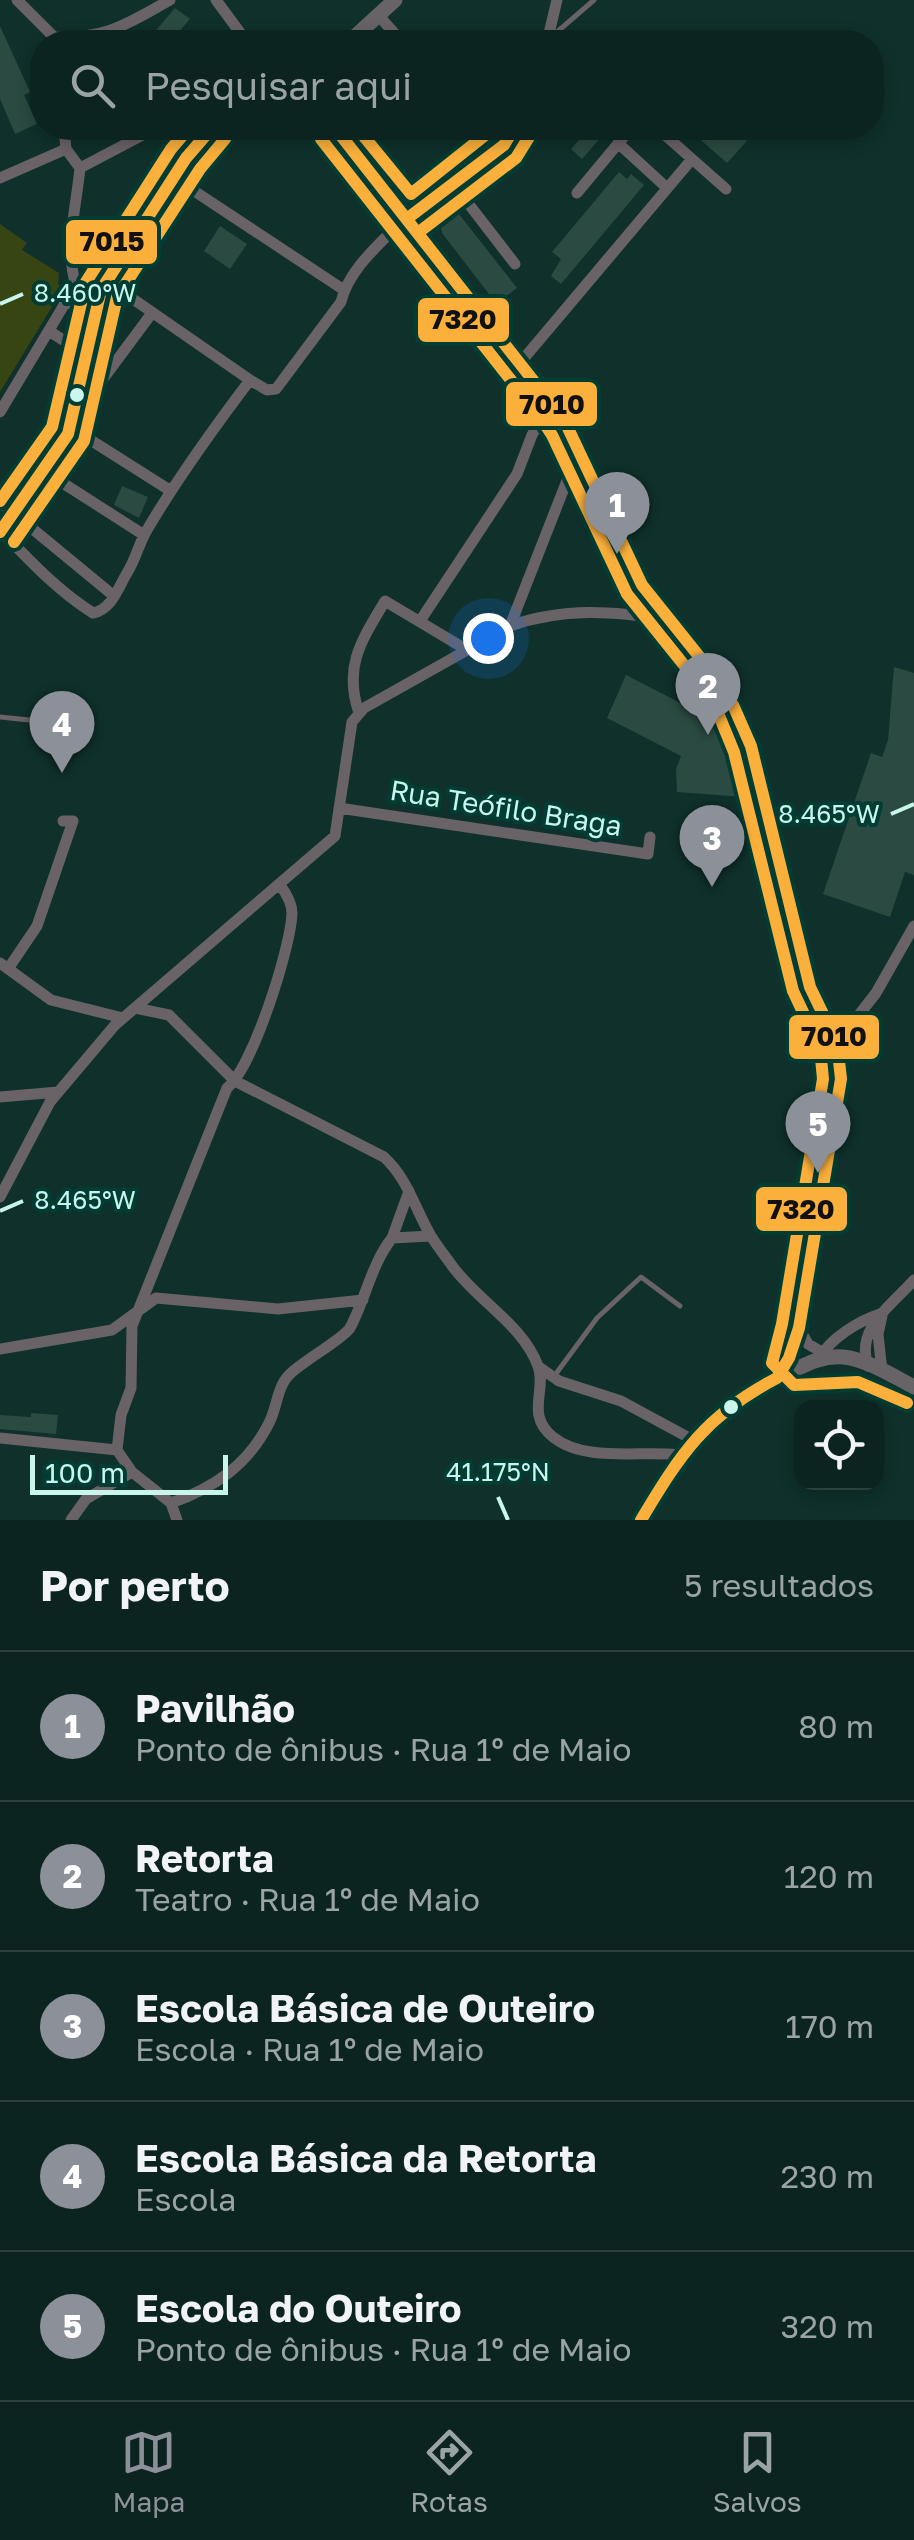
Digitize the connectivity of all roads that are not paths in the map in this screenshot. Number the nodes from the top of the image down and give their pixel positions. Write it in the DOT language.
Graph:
graph roads {
  1 [pos="16,0"];
  2 [pos="170,0"];
  3 [pos="216,0"];
  4 [pos="395,0"];
  5 [pos="557,0"];
  6 [pos="594,0"];
  7 [pos="379,16"];
  8 [pos="45,30"];
  9 [pos="116,30"];
  10 [pos="238,30"];
  11 [pos="362,30"];
  12 [pos="391,30"];
  13 [pos="549,30"];
  14 [pos="560,30"];
  15 [pos="65,140"];
  16 [pos="133,140"];
  17 [pos="198,140"];
  18 [pos="345,140"];
  19 [pos="507,140"];
  20 [pos="621,140"];
  21 [pos="672,140"];
  22 [pos="618,143"];
  23 [pos="66,149"];
  24 [pos="692,158"];
  25 [pos="80,168"];
  26 [pos="173,177"];
  27 [pos="0,178"];
  28 [pos="454,185"];
  29 [pos="667,188"];
  30 [pos="726,189"];
  31 [pos="577,193"];
  32 [pos="408,218"];
  33 [pos="515,264"];
  34 [pos="107,281"];
  35 [pos="344,290"];
  36 [pos="81,297"];
  37 [pos="152,313"];
  38 [pos="96,314"];
  39 [pos="49,331"];
  40 [pos="88,356"];
  41 [pos="520,363"];
  42 [pos="250,380"];
  43 [pos="554,406"];
  44 [pos="0,412"];
  45 [pos="71,425"];
  46 [pos="579,450"];
  47 [pos="44,471"];
  48 [pos="171,491"];
  49 [pos="0,502"];
  50 [pos="15,513"];
  51 [pos="0,531"];
  52 [pos="144,536"];
  53 [pos="114,596"];
  54 [pos="668,620"];
  55 [pos="420,622"];
  56 [pos="510,626"];
  57 [pos="467,650"];
  58 [pos="359,714"];
  59 [pos="0,717"];
  60 [pos="49,722"];
  61 [pos="338,808"];
  62 [pos="63,820"];
  63 [pos="650,837"];
  64 [pos="280,885"];
  65 [pos="914,926"];
  66 [pos="4,966"];
  67 [pos="136,1008"];
  68 [pos="123,1018"];
  69 [pos="836,1043"];
  70 [pos="236,1081"];
  71 [pos="58,1092"];
  72 [pos="0,1097"];
  73 [pos="409,1190"];
  74 [pos="0,1196"];
  75 [pos="431,1236"];
  76 [pos="392,1238"];
  77 [pos="914,1280"];
  78 [pos="362,1300"];
  79 [pos="680,1306"];
  80 [pos="140,1310"];
  81 [pos="884,1312"];
  82 [pos="799,1328"];
  83 [pos="0,1348"];
  84 [pos="813,1357"];
  85 [pos="871,1367"];
  86 [pos="540,1368"];
  87 [pos="553,1377"];
  88 [pos="914,1386"];
  89 [pos="0,1438"];
  90 [pos="692,1440"];
  91 [pos="117,1450"];
  92 [pos="680,1455"];
  93 [pos="132,1472"];
  94 [pos="171,1503"];
  95 [pos="71,1520"];
  96 [pos="177,1520"];
  97 [pos="641,1520"];
  1 -- 8 [label="street"];
  2 -- 9 [label="street"];
  3 -- 10 [label="street"];
  4 -- 7 [label="street"];
  5 -- 13 [label="street"];
  6 -- 14 [label="lane"];
  7 -- 11 [label="street"];
  7 -- 12 [label="street"];
  15 -- 23 [label="street"];
  16 -- 25 [label="street"];
  17 -- 26 [label="street"];
  18 -- 32 [label="street"];
  19 -- 28 [label="street"];
  20 -- 22 [label="street"];
  21 -- 24 [label="street"];
  22 -- 29 [label="street"];
  22 -- 31 [label="street"];
  23 -- 25 [label="street"];
  23 -- 27 [label="street"];
  24 -- 29 [label="street"];
  24 -- 30 [label="street"];
  25 -- 36 [label="street"];
  26 -- 34 [label="street"];
  26 -- 35 [label="street"];
  28 -- 32 [label="street"];
  28 -- 33 [label="street"];
  29 -- 41 [label="street"];
  32 -- 35 [label="street"];
  32 -- 41 [label="street"];
  34 -- 37 [label="street"];
  34 -- 38 [label="street"];
  35 -- 42 [label="street"];
  36 -- 38 [label="street"];
  36 -- 39 [label="street"];
  37 -- 42 [label="street"];
  37 -- 45 [label="street"];
  38 -- 40 [label="street"];
  39 -- 40 [label="street"];
  39 -- 44 [label="street"];
  40 -- 45 [label="street"];
  41 -- 43 [label="street"];
  42 -- 48 [label="street"];
  43 -- 46 [label="street"];
  43 -- 55 [label="street"];
  45 -- 47 [label="street"];
  45 -- 48 [label="street"];
  46 -- 54 [label="street"];
  46 -- 56 [label="street"];
  47 -- 50 [label="street"];
  47 -- 52 [label="street"];
  48 -- 52 [label="street"];
  49 -- 50 [label="street"];
  50 -- 51 [label="street"];
  50 -- 53 [label="street"];
  51 -- 53 [label="street"];
  52 -- 53 [label="street"];
  54 -- 56 [label="street"];
  54 -- 69 [label="street"];
  55 -- 57 [label="street"];
  55 -- 58 [label="street"];
  56 -- 57 [label="street"];
  57 -- 58 [label="street"];
  58 -- 61 [label="street"];
  59 -- 60 [label="lane"];
  61 -- 63 [label="street, Rua Teófilo Braga"];
  61 -- 64 [label="street"];
  62 -- 66 [label="street"];
  64 -- 67 [label="street"];
  64 -- 70 [label="street"];
  65 -- 69 [label="street"];
  66 -- 68 [label="street"];
  67 -- 68 [label="street"];
  67 -- 70 [label="street"];
  68 -- 71 [label="street"];
  69 -- 82 [label="street"];
  70 -- 73 [label="street"];
  70 -- 80 [label="street"];
  71 -- 72 [label="street"];
  71 -- 74 [label="street"];
  73 -- 75 [label="street"];
  73 -- 76 [label="street"];
  75 -- 76 [label="street"];
  75 -- 86 [label="street"];
  76 -- 78 [label="street"];
  77 -- 81 [label="street"];
  78 -- 80 [label="street"];
  78 -- 94 [label="street"];
  79 -- 87 [label="lane"];
  80 -- 83 [label="street"];
  80 -- 91 [label="street"];
  81 -- 84 [label="street"];
  81 -- 85 [label="street"];
  82 -- 84 [label="street"];
  82 -- 84 [label="street"];
  84 -- 85 [label="street"];
  84 -- 85 [label="street"];
  84 -- 90 [label="street"];
  85 -- 88 [label="street"];
  86 -- 87 [label="street"];
  86 -- 92 [label="street"];
  87 -- 90 [label="street"];
  89 -- 91 [label="street"];
  90 -- 92 [label="street"];
  91 -- 93 [label="street"];
  92 -- 97 [label="street"];
  93 -- 94 [label="street"];
  93 -- 95 [label="street"];
  94 -- 96 [label="street"];
}
